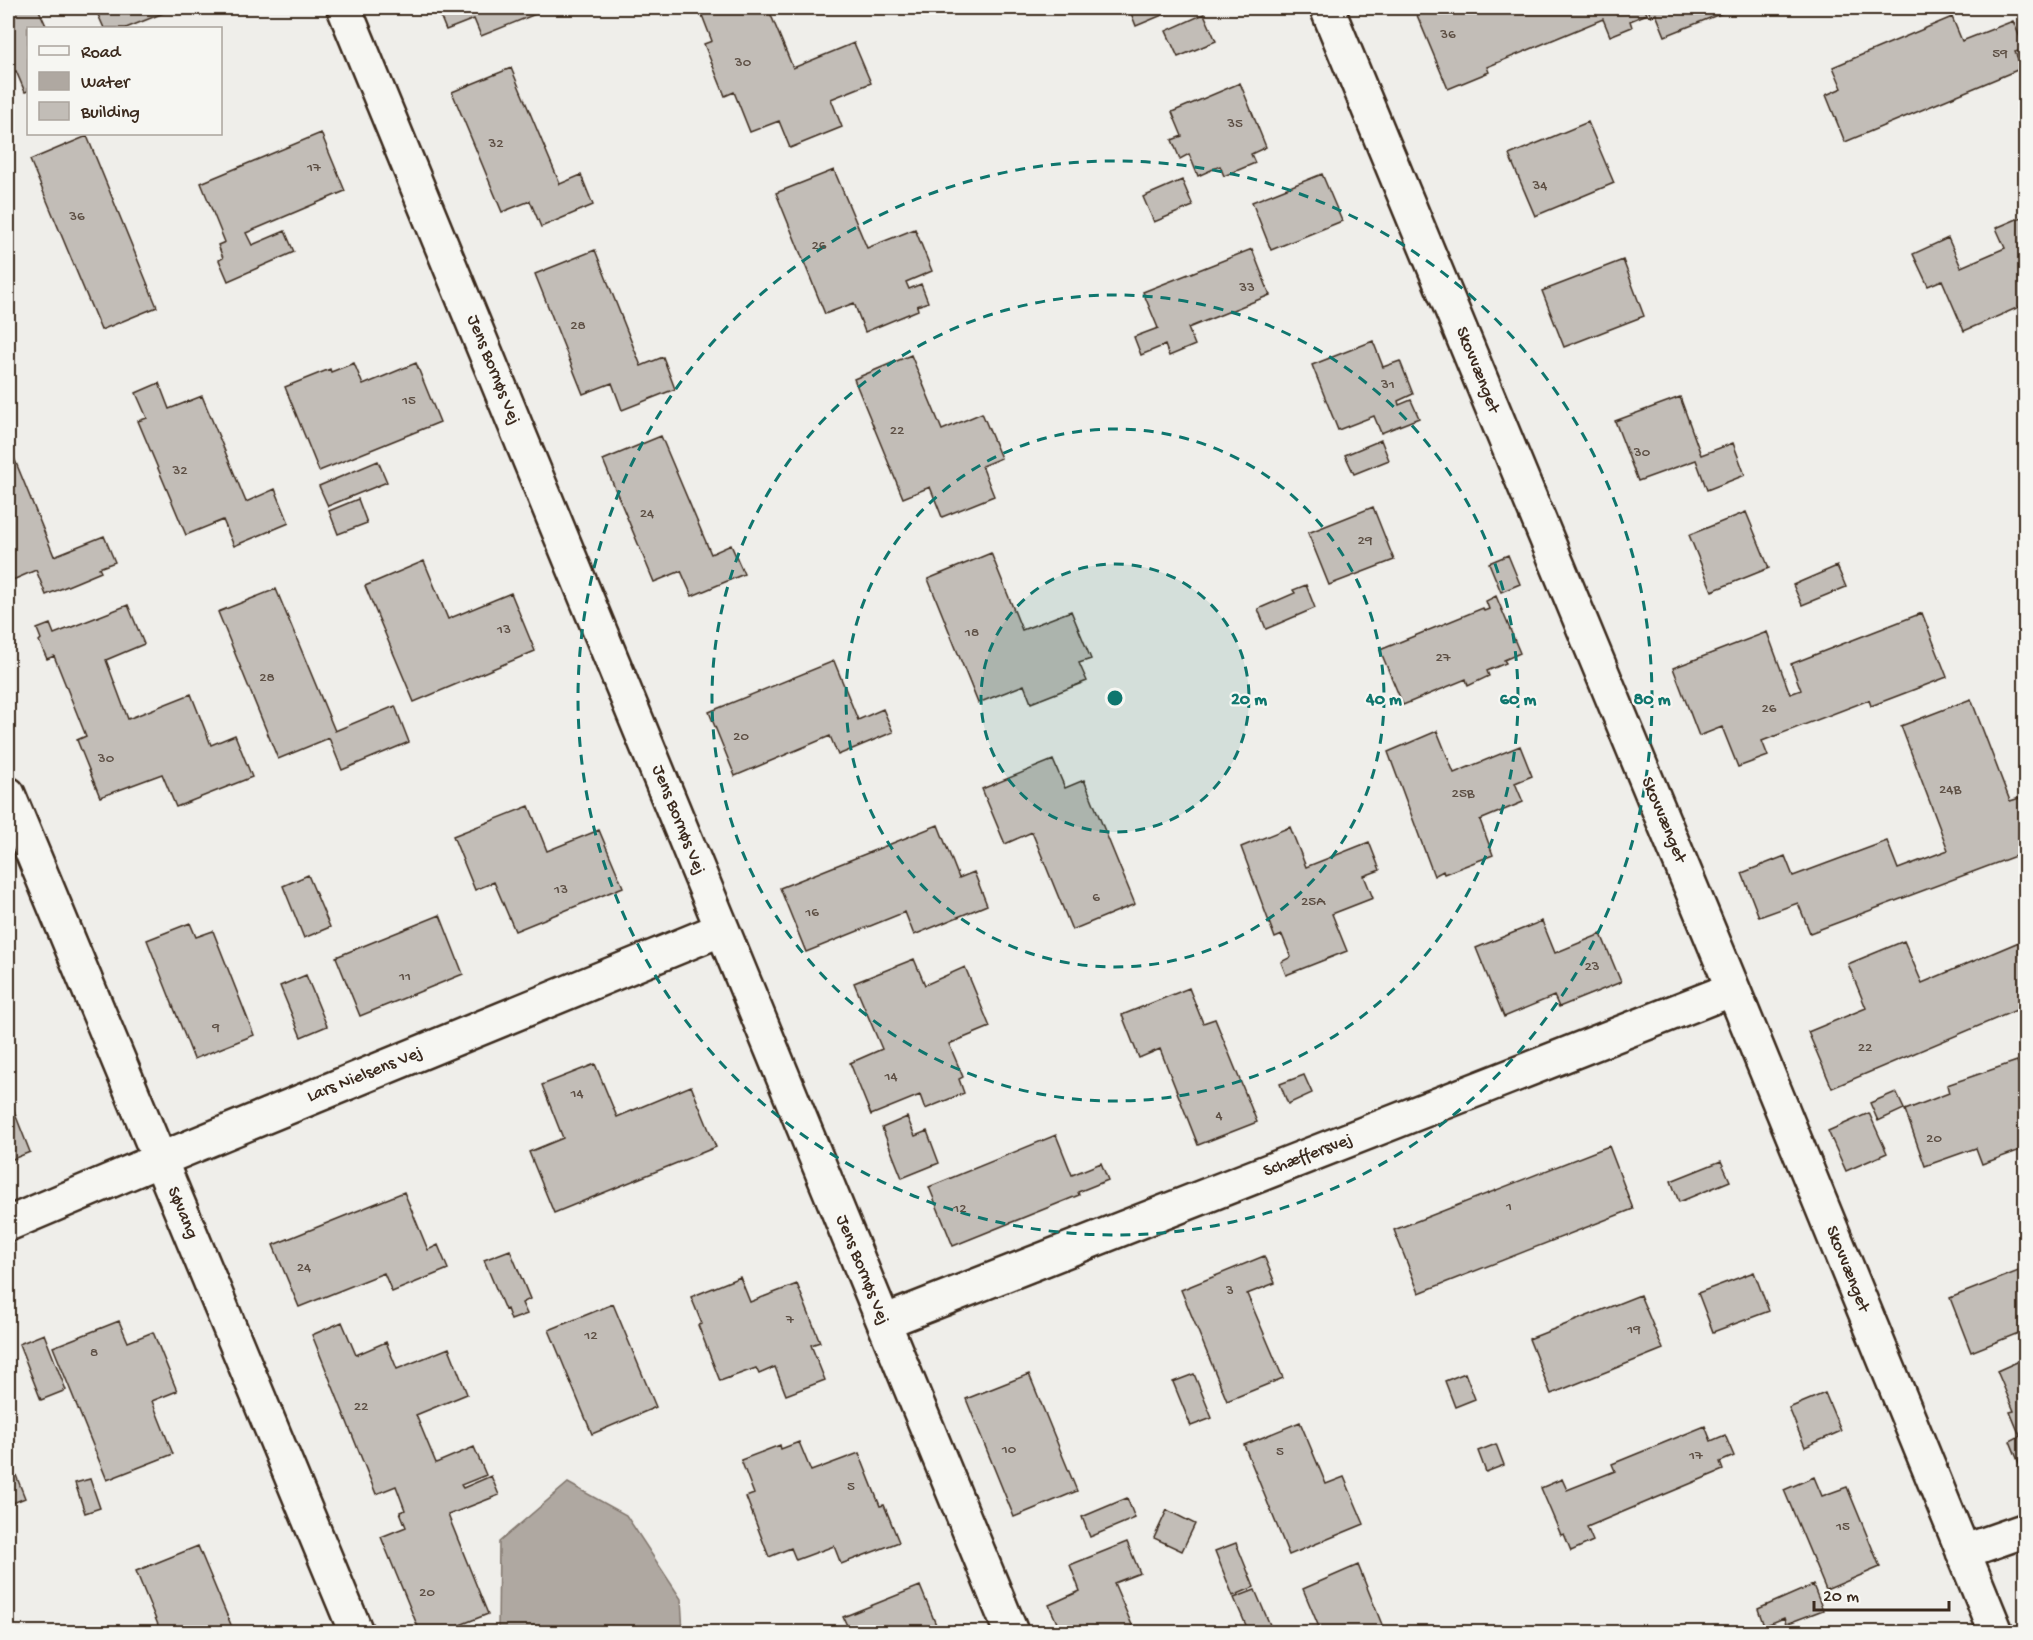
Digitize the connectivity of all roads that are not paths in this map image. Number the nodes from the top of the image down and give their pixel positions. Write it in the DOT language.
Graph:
graph roads {
  1 [pos="344,8"];
  2 [pos="1327,8"];
  3 [pos="8,794"];
  4 [pos="722,929"];
  5 [pos="1733,989"];
  6 [pos="159,1160"];
  7 [pos="8,1224"];
  8 [pos="884,1322"];
  9 [pos="2025,1530"];
  10 [pos="1963,1552"];
  11 [pos="356,1632"];
  12 [pos="1011,1632"];
  13 [pos="1996,1632"];
  1 -- 4 [label="street, Jens Bornøs Vej"];
  2 -- 5 [label="street, Skovvænget"];
  3 -- 6 [label="street, Søvang"];
  4 -- 6 [label="street, Lars Nielsens Vej"];
  4 -- 8 [label="street, Jens Bornøs Vej"];
  5 -- 8 [label="street, Schæffersvej"];
  5 -- 10 [label="street, Skovvænget"];
  6 -- 7 [label="street, Lars Nielsens Vej"];
  6 -- 11 [label="street, Søvang"];
  8 -- 12 [label="street, Jens Bornøs Vej"];
  9 -- 10 [label="street"];
  10 -- 13 [label="street, Skovvænget"];
}
